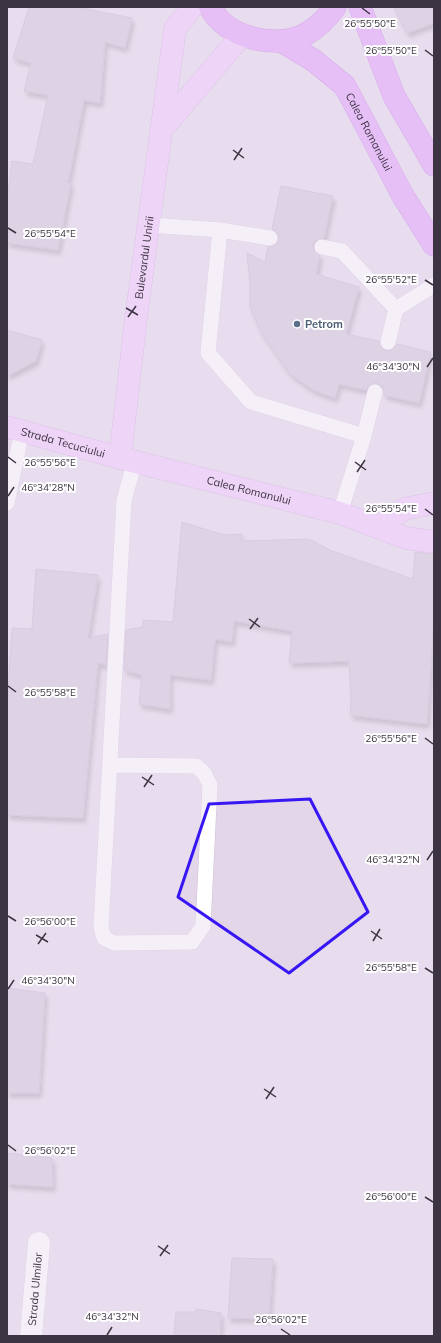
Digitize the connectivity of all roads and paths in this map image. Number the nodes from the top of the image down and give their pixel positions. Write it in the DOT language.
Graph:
graph roads {
  1 [pos="192,7"];
  2 [pos="210,7"];
  3 [pos="335,7"];
  4 [pos="360,7"];
  5 [pos="242,35"];
  6 [pos="281,41"];
  7 [pos="162,129"];
  8 [pos="432,158"];
  9 [pos="150,225"];
  10 [pos="220,230"];
  11 [pos="270,238"];
  12 [pos="434,245"];
  13 [pos="322,247"];
  14 [pos="434,285"];
  15 [pos="396,308"];
  16 [pos="388,342"];
  17 [pos="375,392"];
  18 [pos="15,429"];
  19 [pos="364,436"];
  20 [pos="127,460"];
  21 [pos="7,503"];
  22 [pos="434,503"];
  23 [pos="340,513"];
  24 [pos="377,527"];
  25 [pos="434,542"];
  26 [pos="110,765"];
  27 [pos="39,1243"];
  28 [pos="31,1336"];
  1 -- 7 [label="main road, Bulevardul Unirii"];
  2 -- 5 [label="main road"];
  3 -- 6 [label="main road"];
  4 -- 8 [label="main road"];
  5 -- 6 [label="main road"];
  5 -- 7 [label="main road"];
  6 -- 12 [label="main road, Calea Romanului"];
  7 -- 9 [label="main road, Bulevardul Unirii"];
  9 -- 10 [label="lane"];
  9 -- 20 [label="main road, Bulevardul Unirii"];
  10 -- 11 [label="lane"];
  10 -- 19 [label="lane"];
  13 -- 15 [label="lane"];
  14 -- 15 [label="lane"];
  15 -- 16 [label="lane"];
  17 -- 19 [label="lane"];
  18 -- 20 [label="main road, Strada Tecuciului"];
  18 -- 21 [label="lane"];
  19 -- 23 [label="lane"];
  20 -- 23 [label="main road, Calea Romanului"];
  20 -- 26 [label="lane"];
  22 -- 24 [label="main road"];
  23 -- 24 [label="main road, Calea Romanului"];
  24 -- 25 [label="main road, Calea Romanului"];
  26 -- 26 [label="lane"];
  27 -- 28 [label="street, Strada Ulmilor"];
}
